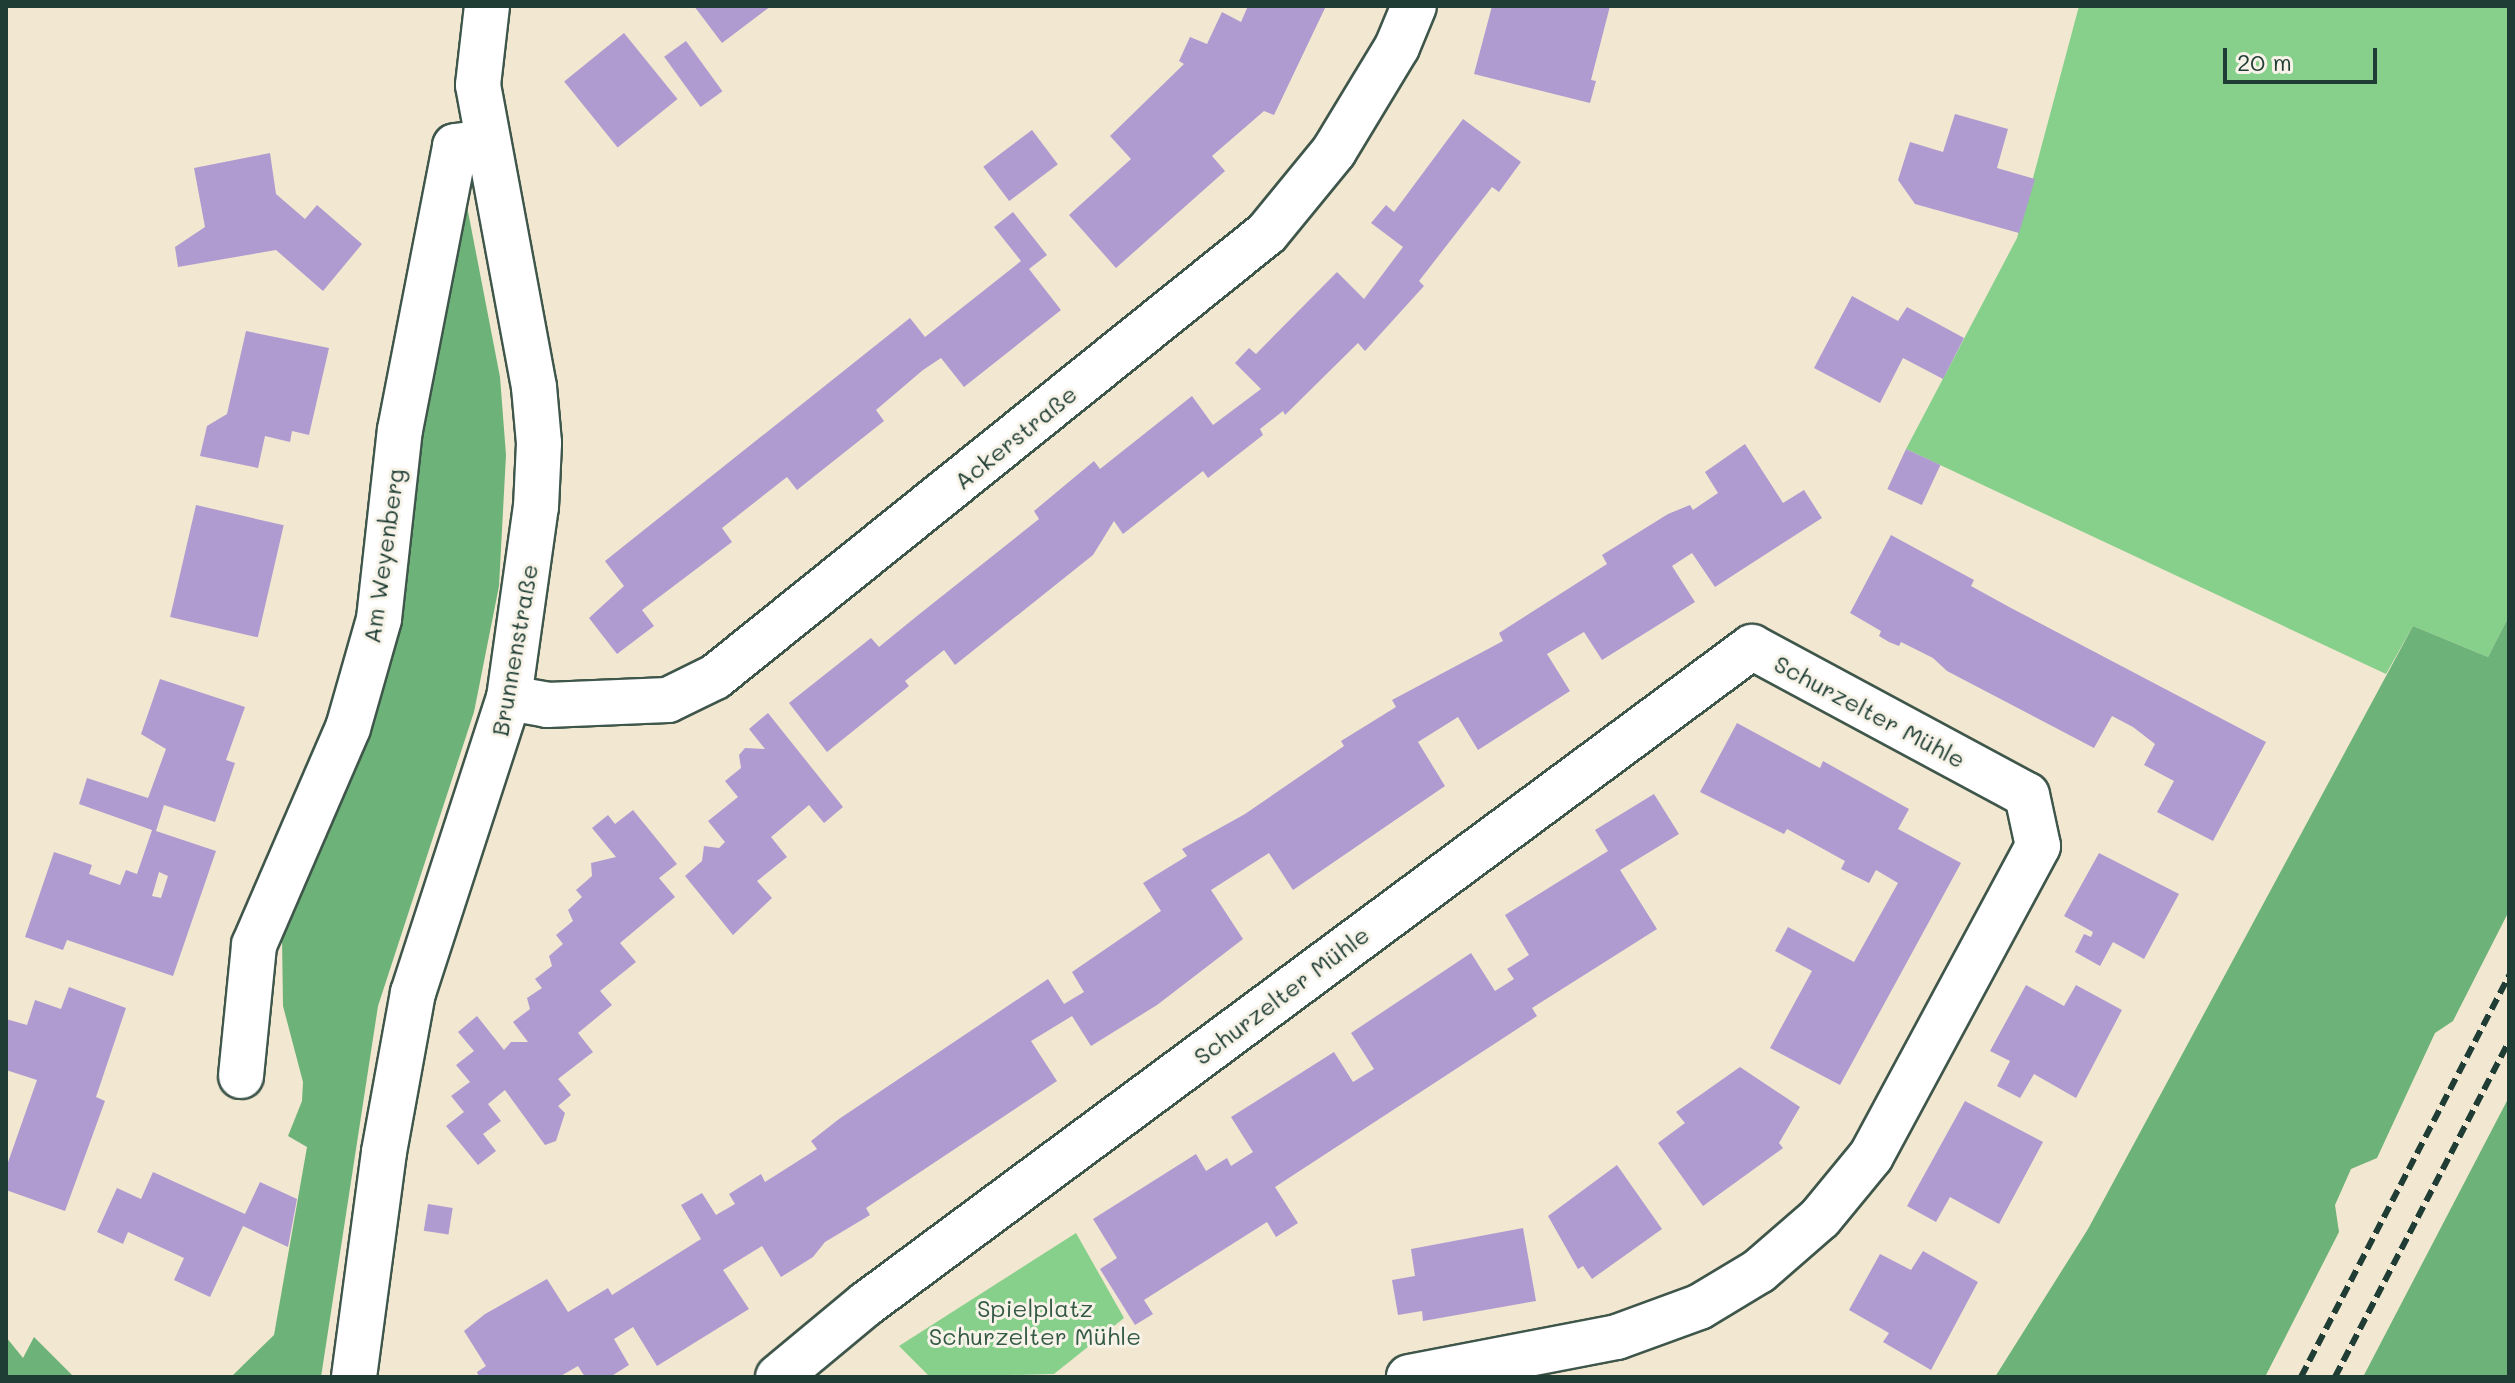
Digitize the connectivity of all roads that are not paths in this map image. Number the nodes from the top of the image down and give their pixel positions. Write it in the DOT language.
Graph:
graph roads {
  1 [pos="487,6"];
  2 [pos="1414,6"];
  3 [pos="486,142"];
  4 [pos="509,698"];
  5 [pos="241,1076"];
  6 [pos="354,1377"];
  7 [pos="778,1377"];
  8 [pos="1409,1377"];
  1 -- 3 [label="street, Brunnenstraße"];
  2 -- 4 [label="street, Ackerstraße"];
  3 -- 4 [label="street, Brunnenstraße"];
  3 -- 5 [label="street, Am Weyenberg"];
  4 -- 6 [label="street, Brunnenstraße"];
  7 -- 8 [label="street, Schurzelter Mühle"];
}
